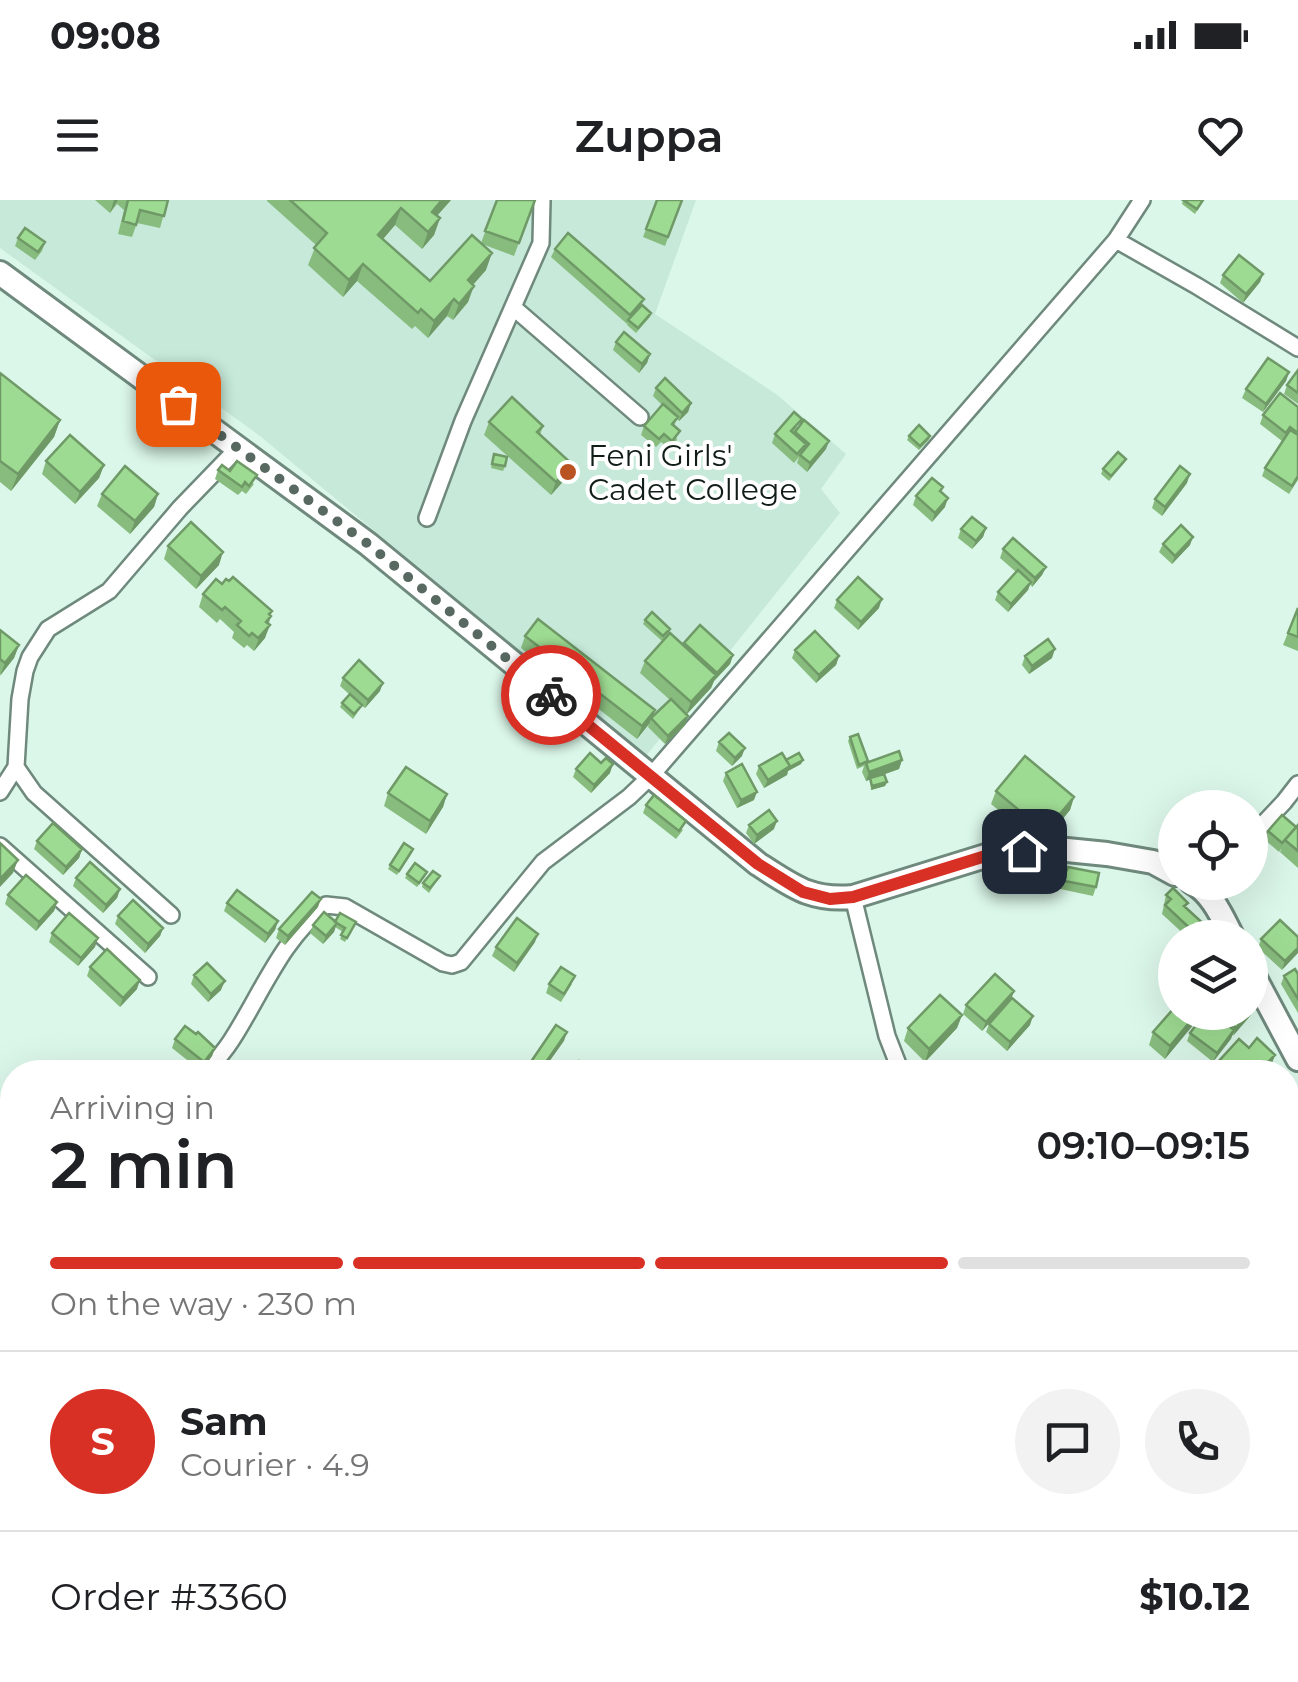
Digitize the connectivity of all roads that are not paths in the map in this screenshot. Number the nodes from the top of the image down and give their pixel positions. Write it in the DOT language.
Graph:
graph roads {
  1 [pos="542,200"];
  2 [pos="1142,200"];
  3 [pos="1116,240"];
  4 [pos="0,273"];
  5 [pos="514,308"];
  6 [pos="1298,348"];
  7 [pos="640,416"];
  8 [pos="238,448"];
  9 [pos="426,518"];
  10 [pos="15,645"];
  11 [pos="30,657"];
  12 [pos="16,767"];
  13 [pos="650,776"];
  14 [pos="1298,784"];
  15 [pos="0,792"];
  16 [pos="1268,818"];
  17 [pos="0,846"];
  18 [pos="1158,865"];
  19 [pos="853,897"];
  20 [pos="171,915"];
  21 [pos="148,977"];
  22 [pos="1268,1002"];
  23 [pos="1298,1058"];
  24 [pos="216,1060"];
  25 [pos="896,1060"];
  1 -- 5 [label="street"];
  2 -- 3 [label="street"];
  3 -- 6 [label="street"];
  3 -- 13 [label="street"];
  4 -- 8 [label="main road"];
  5 -- 7 [label="street"];
  5 -- 9 [label="street"];
  8 -- 11 [label="street"];
  8 -- 13 [label="main road"];
  10 -- 11 [label="street"];
  11 -- 12 [label="street"];
  12 -- 15 [label="street"];
  12 -- 20 [label="street"];
  13 -- 19 [label="main road"];
  13 -- 24 [label="street"];
  14 -- 16 [label="street"];
  17 -- 21 [label="street"];
  18 -- 19 [label="main road"];
  19 -- 25 [label="street"];
  22 -- 23 [label="main road"];
}
